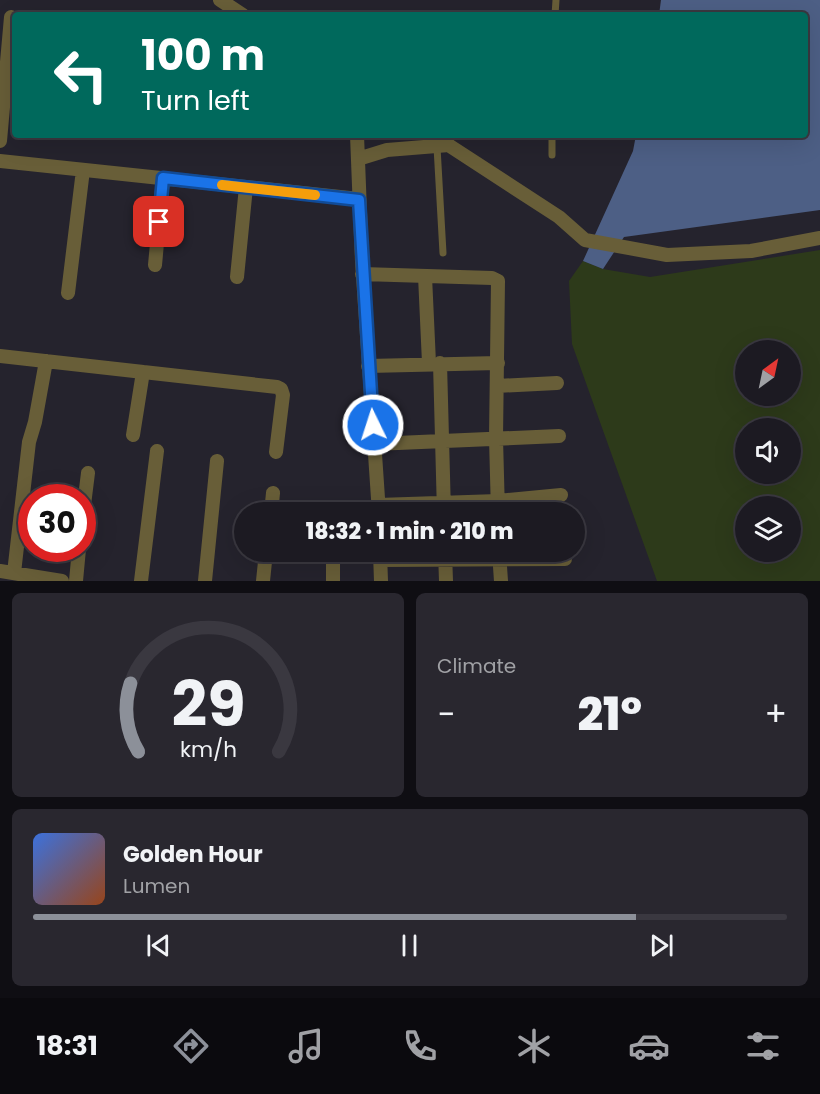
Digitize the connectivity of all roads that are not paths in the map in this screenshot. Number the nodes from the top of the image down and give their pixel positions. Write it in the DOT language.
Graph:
graph roads {
  1 [pos="220,0"];
  2 [pos="238,12"];
  3 [pos="11,17"];
  4 [pos="357,138"];
  5 [pos="552,138"];
  6 [pos="0,141"];
  7 [pos="440,142"];
  8 [pos="552,156"];
  9 [pos="358,159"];
  10 [pos="0,161"];
  11 [pos="84,170"];
  12 [pos="163,178"];
  13 [pos="246,187"];
  14 [pos="359,200"];
  15 [pos="820,238"];
  16 [pos="442,253"];
  17 [pos="155,265"];
  18 [pos="362,274"];
  19 [pos="425,276"];
  20 [pos="237,277"];
  21 [pos="68,293"];
  22 [pos="0,356"];
  23 [pos="46,361"];
  24 [pos="434,363"];
  25 [pos="498,363"];
  26 [pos="368,366"];
  27 [pos="143,372"];
  28 [pos="557,383"];
  29 [pos="497,386"];
  30 [pos="133,435"];
  31 [pos="559,436"];
  32 [pos="496,438"];
  33 [pos="441,441"];
  34 [pos="374,444"];
  35 [pos="157,451"];
  36 [pos="276,452"];
  37 [pos="217,461"];
  38 [pos="88,473"];
  39 [pos="87,484"];
  40 [pos="273,493"];
  41 [pos="561,495"];
  42 [pos="272,502"];
  43 [pos="378,502"];
  44 [pos="443,502"];
  45 [pos="498,502"];
  46 [pos="524,502"];
  47 [pos="77,562"];
  48 [pos="265,562"];
  49 [pos="380,562"];
  50 [pos="445,562"];
  51 [pos="500,562"];
  52 [pos="333,563"];
  53 [pos="7,572"];
  54 [pos="62,581"];
  55 [pos="75,581"];
  56 [pos="141,581"];
  57 [pos="204,581"];
  58 [pos="263,581"];
  59 [pos="333,581"];
  60 [pos="381,581"];
  61 [pos="446,581"];
  62 [pos="501,581"];
  1 -- 2 [label="street"];
  3 -- 6 [label="street"];
  4 -- 9 [label="street"];
  5 -- 8 [label="lane"];
  7 -- 9 [label="street"];
  7 -- 15 [label="street"];
  7 -- 16 [label="lane"];
  9 -- 14 [label="street"];
  10 -- 11 [label="street"];
  11 -- 12 [label="street"];
  11 -- 21 [label="street"];
  12 -- 13 [label="street"];
  12 -- 17 [label="street"];
  13 -- 14 [label="street"];
  13 -- 20 [label="street"];
  14 -- 18 [label="street"];
  18 -- 19 [label="street"];
  18 -- 26 [label="street"];
  19 -- 24 [label="street"];
  19 -- 25 [label="street"];
  22 -- 23 [label="street"];
  23 -- 27 [label="street"];
  23 -- 53 [label="street"];
  24 -- 25 [label="street"];
  24 -- 26 [label="street"];
  24 -- 33 [label="street"];
  25 -- 29 [label="street"];
  26 -- 34 [label="street"];
  27 -- 30 [label="street"];
  27 -- 36 [label="street"];
  28 -- 29 [label="street"];
  29 -- 32 [label="street"];
  31 -- 32 [label="street"];
  32 -- 33 [label="street"];
  32 -- 45 [label="street"];
  33 -- 34 [label="street"];
  33 -- 44 [label="street"];
  34 -- 43 [label="street"];
  35 -- 56 [label="street"];
  37 -- 57 [label="street"];
  38 -- 39 [label="street"];
  40 -- 42 [label="street"];
  41 -- 46 [label="street"];
  47 -- 55 [label="street"];
  48 -- 58 [label="street"];
  49 -- 60 [label="street"];
  50 -- 61 [label="street"];
  51 -- 62 [label="street"];
  52 -- 59 [label="street"];
  53 -- 54 [label="street"];
}
